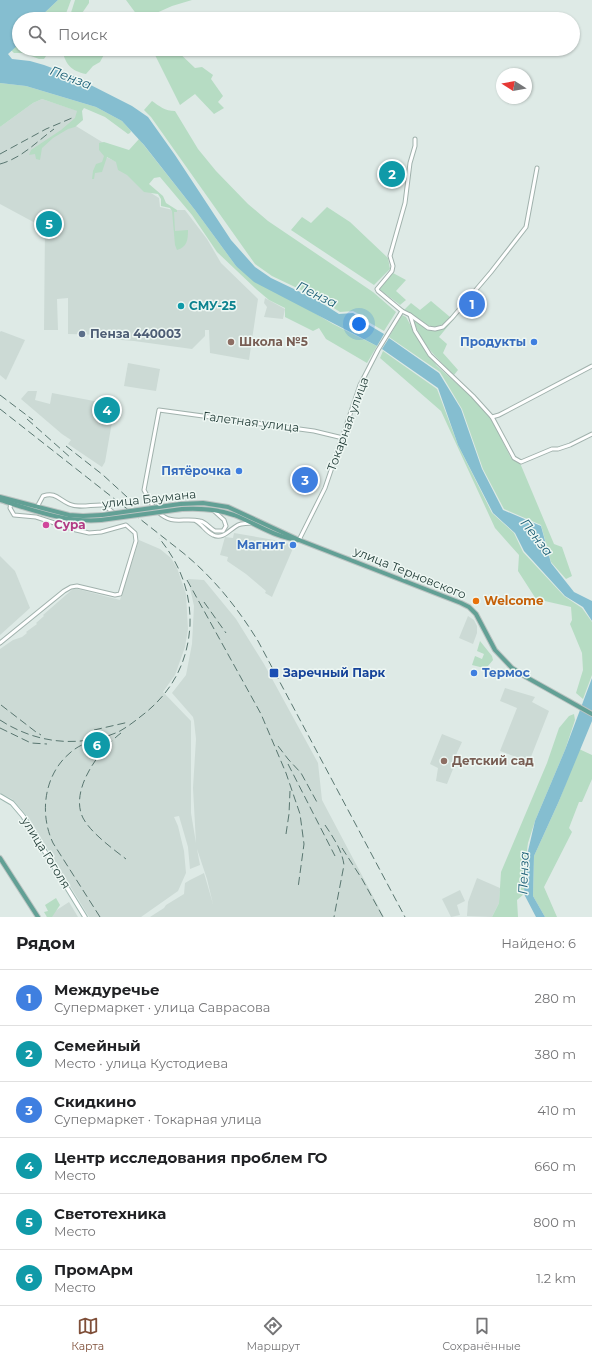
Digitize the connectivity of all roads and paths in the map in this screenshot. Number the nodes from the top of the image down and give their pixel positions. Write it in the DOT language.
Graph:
graph roads {
  1 [pos="416,139"];
  2 [pos="537,168"];
  3 [pos="402,311"];
  4 [pos="410,315"];
  5 [pos="592,366"];
  6 [pos="492,417"];
  7 [pos="592,434"];
  8 [pos="342,438"];
  9 [pos="0,499"];
  10 [pos="11,503"];
  11 [pos="37,507"];
  12 [pos="213,510"];
  13 [pos="192,520"];
  14 [pos="251,523"];
  15 [pos="126,525"];
  16 [pos="299,540"];
  17 [pos="0,643"];
  18 [pos="592,714"];
  19 [pos="0,796"];
  20 [pos="0,858"];
  21 [pos="38,917"];
  22 [pos="85,917"];
  1 -- 3 [label="street"];
  2 -- 4 [label="street"];
  3 -- 4 [label="street"];
  3 -- 8 [label="street, Токарная улица"];
  4 -- 6 [label="street"];
  5 -- 6 [label="street"];
  6 -- 7 [label="street"];
  8 -- 13 [label="street, Галетная улица"];
  8 -- 16 [label="street, Токарная улица"];
  9 -- 10 [label="main road, улица Баумана"];
  9 -- 11 [label="main road, улица Баумана"];
  10 -- 12 [label="main road, улица Баумана, bridge"];
  10 -- 15 [label="street"];
  11 -- 15 [label="street"];
  11 -- 16 [label="main road, улица Баумана, bridge"];
  12 -- 13 [label="street"];
  12 -- 14 [label="main road, улица Баумана"];
  13 -- 14 [label="street"];
  14 -- 16 [label="main road, улица Баумана"];
  15 -- 17 [label="street"];
  16 -- 18 [label="main road, улица Терновского"];
  19 -- 22 [label="main road, улица Гоголя"];
  20 -- 21 [label="main road"];
}
